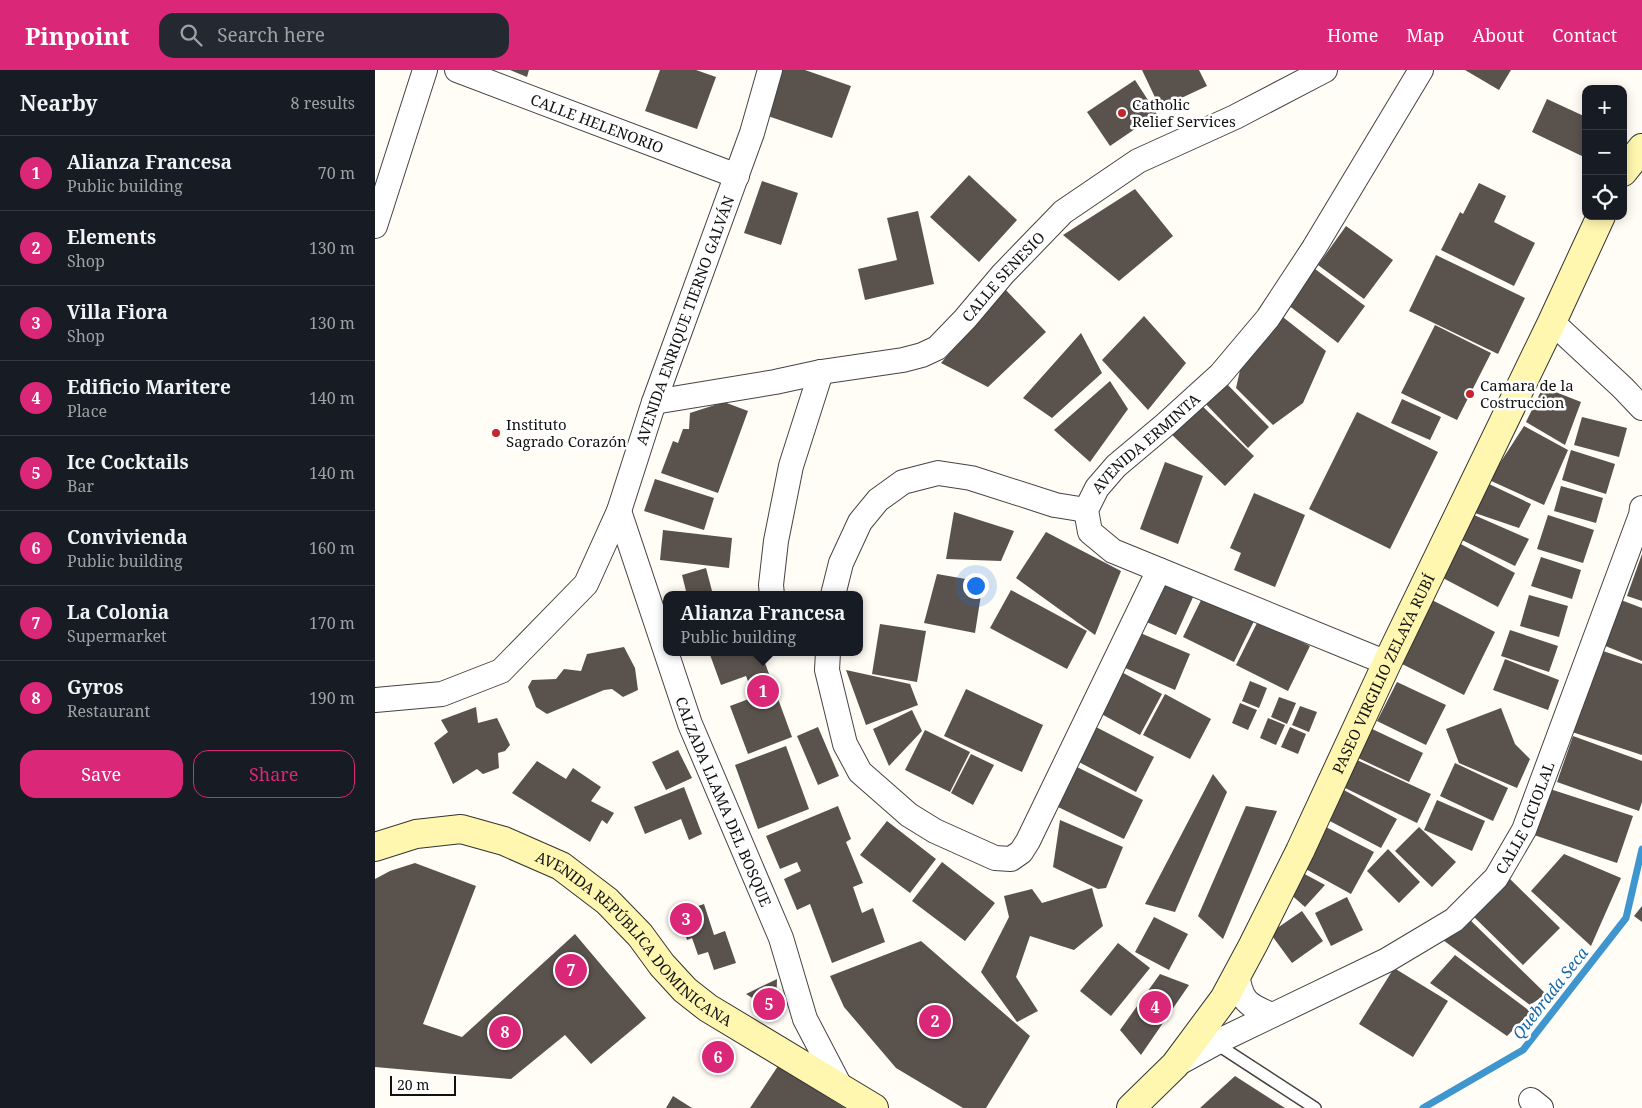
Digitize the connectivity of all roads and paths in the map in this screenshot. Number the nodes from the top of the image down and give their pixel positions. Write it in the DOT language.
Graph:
graph roads {
  1 [pos="425,70"];
  2 [pos="457,70"];
  3 [pos="770,70"];
  4 [pos="1325,70"];
  5 [pos="1397,70"];
  6 [pos="1421,70"];
  7 [pos="1407,94"];
  8 [pos="737,176"];
  9 [pos="1599,220"];
  10 [pos="375,226"];
  11 [pos="1552,322"];
  12 [pos="821,372"];
  13 [pos="654,402"];
  14 [pos="1642,408"];
  15 [pos="1642,508"];
  16 [pos="1086,510"];
  17 [pos="619,511"];
  18 [pos="1159,570"];
  19 [pos="772,591"];
  20 [pos="834,591"];
  21 [pos="663,643"];
  22 [pos="667,656"];
  23 [pos="828,656"];
  24 [pos="1387,662"];
  25 [pos="375,700"];
  26 [pos="375,847"];
  27 [pos="1237,974"];
  28 [pos="1272,1015"];
  29 [pos="1215,1043"];
  30 [pos="1175,1065"];
  31 [pos="840,1086"];
  32 [pos="874,1108"];
  33 [pos="1131,1108"];
  34 [pos="1315,1108"];
  1 -- 10 [label="street"];
  2 -- 8 [label="street, CALLE HELENORIO"];
  3 -- 8 [label="street, AVENIDA ENRIQUE TIERNO GALVÁN"];
  4 -- 12 [label="street, CALLE SENESIO"];
  5 -- 7 [label="street"];
  6 -- 7 [label="street, AVENIDA ERMINTA"];
  7 -- 16 [label="street, AVENIDA ERMINTA"];
  8 -- 13 [label="street, AVENIDA ENRIQUE TIERNO GALVÁN"];
  9 -- 11 [label="street, PASEO VIRGILIO ZELAYA RUBÍ"];
  11 -- 14 [label="street"];
  11 -- 24 [label="street, PASEO VIRGILIO ZELAYA RUBÍ"];
  12 -- 13 [label="street, CALLE SENESIO"];
  12 -- 19 [label="street"];
  13 -- 17 [label="street, AVENIDA ENRIQUE TIERNO GALVÁN"];
  15 -- 28 [label="street, CALLE CICIOLAL"];
  16 -- 18 [label="street, AVENIDA ERMINTA"];
  16 -- 20 [label="street"];
  17 -- 21 [label="street, CALZADA LLAMA DEL BOSQUE"];
  17 -- 25 [label="street, AVENIDA ENRIQUE TIERNO GALVÁN"];
  18 -- 23 [label="street"];
  18 -- 24 [label="street, AVENIDA ERMINTA"];
  22 -- 31 [label="street, CALZADA LLAMA DEL BOSQUE"];
  24 -- 27 [label="street, PASEO VIRGILIO ZELAYA RUBÍ"];
  26 -- 31 [label="street, AVENIDA REPÚBLICA DOMINICANA"];
  27 -- 28 [label="street"];
  27 -- 30 [label="street, PASEO VIRGILIO ZELAYA RUBÍ"];
  28 -- 29 [label="street, CALLE CICIOLAL"];
  29 -- 30 [label="street, CALLE CICIOLAL"];
  29 -- 34 [label="lane"];
  30 -- 33 [label="street, PASEO VIRGILIO ZELAYA RUBÍ"];
  31 -- 32 [label="street, AVENIDA REPÚBLICA DOMINICANA"];
}
